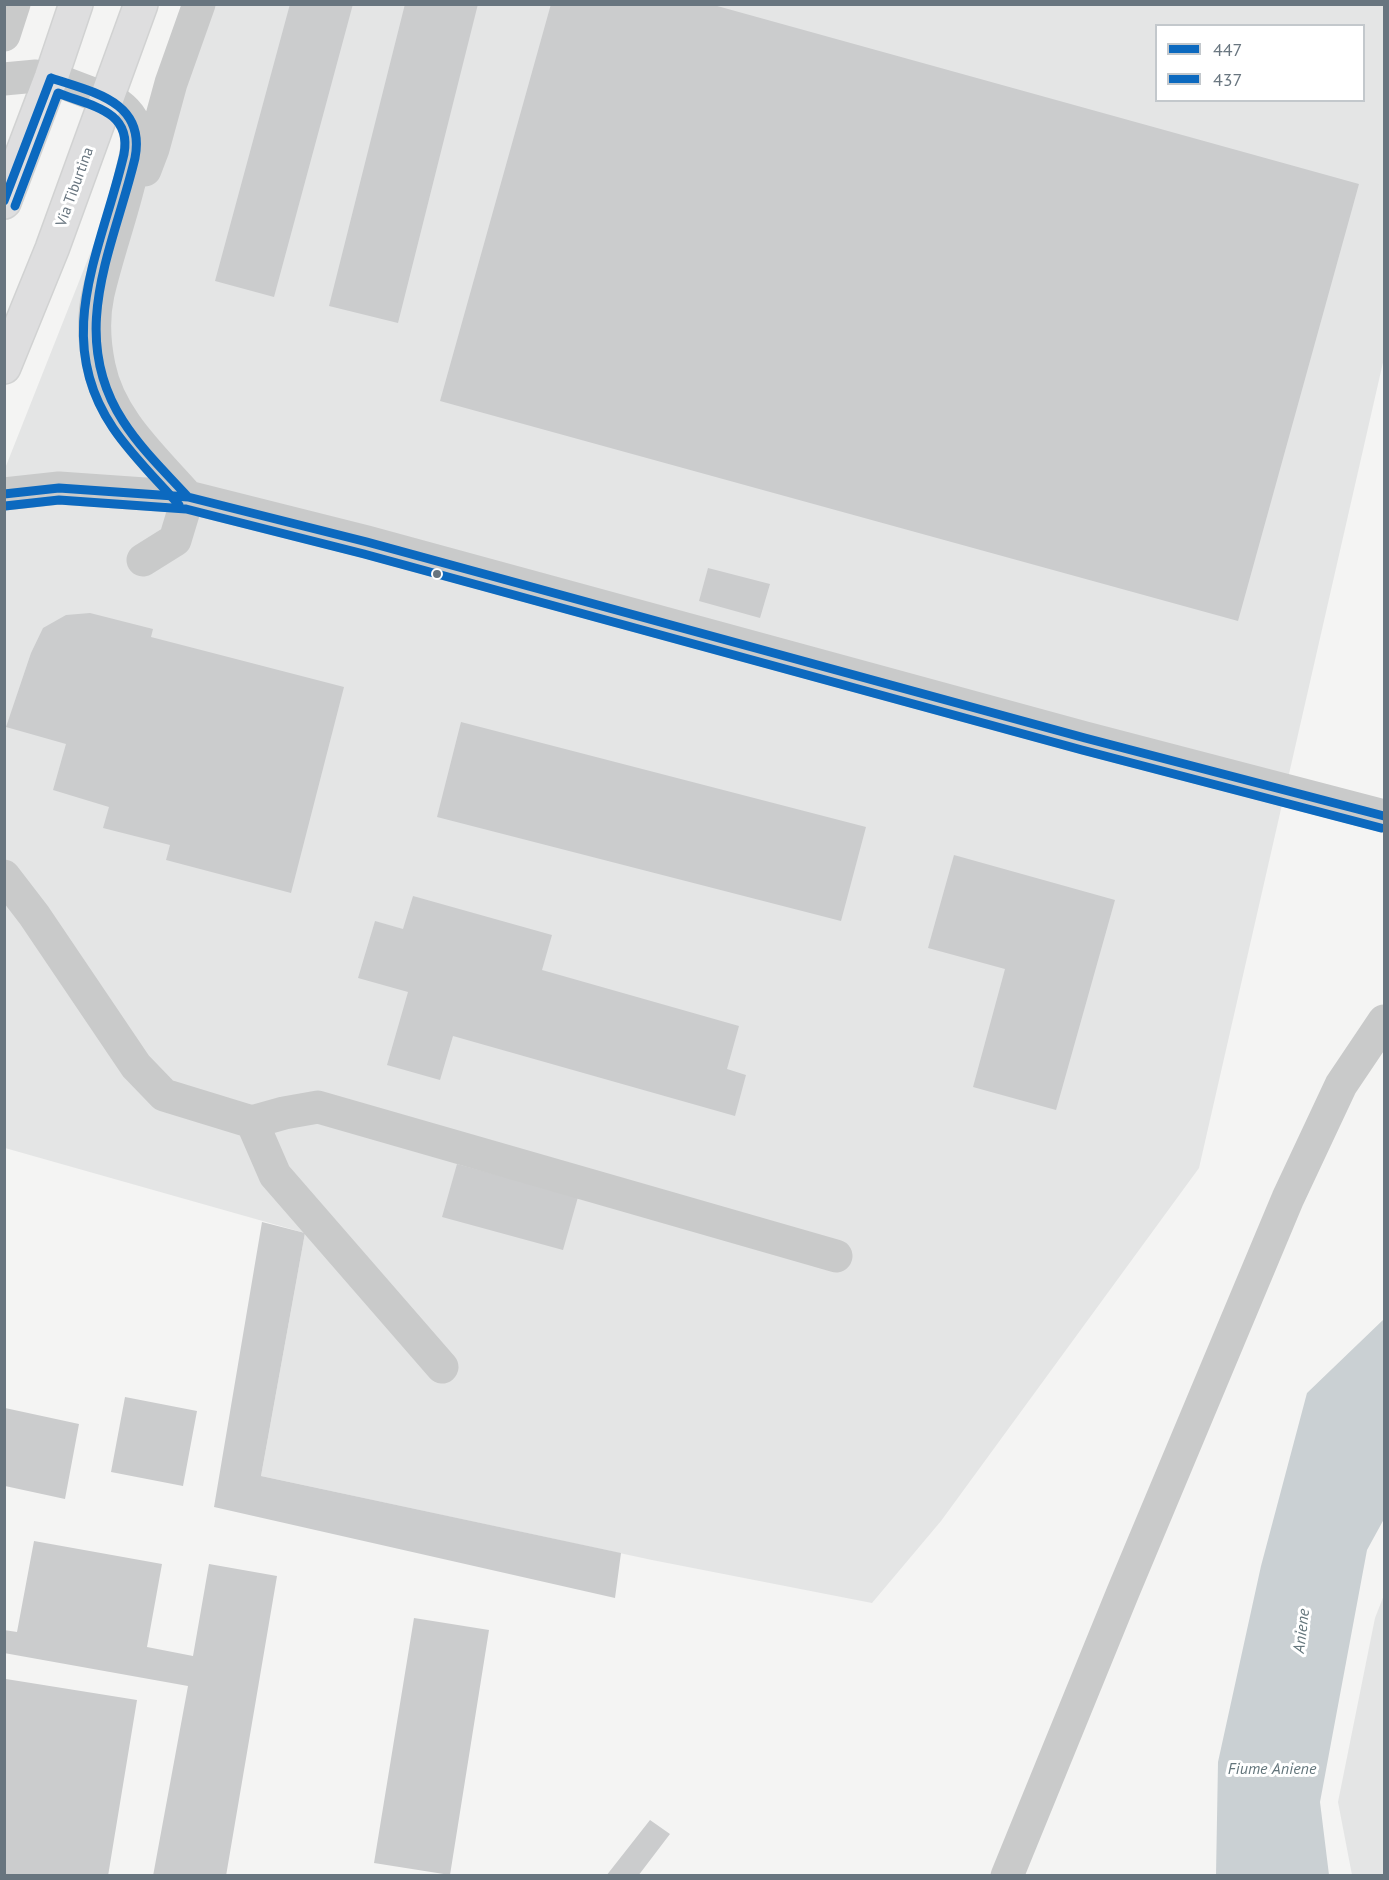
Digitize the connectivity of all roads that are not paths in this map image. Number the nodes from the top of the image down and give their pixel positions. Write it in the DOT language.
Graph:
graph roads {
  1 [pos="14,4"];
  2 [pos="76,4"];
  3 [pos="141,4"];
  4 [pos="199,4"];
  5 [pos="4,35"];
  6 [pos="51,78"];
  7 [pos="4,79"];
  8 [pos="108,100"];
  9 [pos="4,202"];
  10 [pos="119,222"];
  11 [pos="4,367"];
  12 [pos="4,494"];
  13 [pos="188,496"];
  14 [pos="143,560"];
  15 [pos="1384,816"];
  16 [pos="4,876"];
  17 [pos="1384,1021"];
  18 [pos="252,1122"];
  19 [pos="836,1256"];
  20 [pos="442,1367"];
  21 [pos="1007,1875"];
  1 -- 5 [label="street"];
  2 -- 6 [label="main road"];
  3 -- 8 [label="main road, Via Tiburtina"];
  4 -- 10 [label="street"];
  6 -- 7 [label="street"];
  6 -- 8 [label="street"];
  6 -- 9 [label="main road"];
  8 -- 10 [label="street"];
  8 -- 11 [label="main road, Via Tiburtina"];
  10 -- 13 [label="street"];
  12 -- 13 [label="street"];
  13 -- 14 [label="street"];
  13 -- 15 [label="street"];
  16 -- 18 [label="street"];
  17 -- 21 [label="street"];
  18 -- 19 [label="street"];
  18 -- 20 [label="street"];
}
